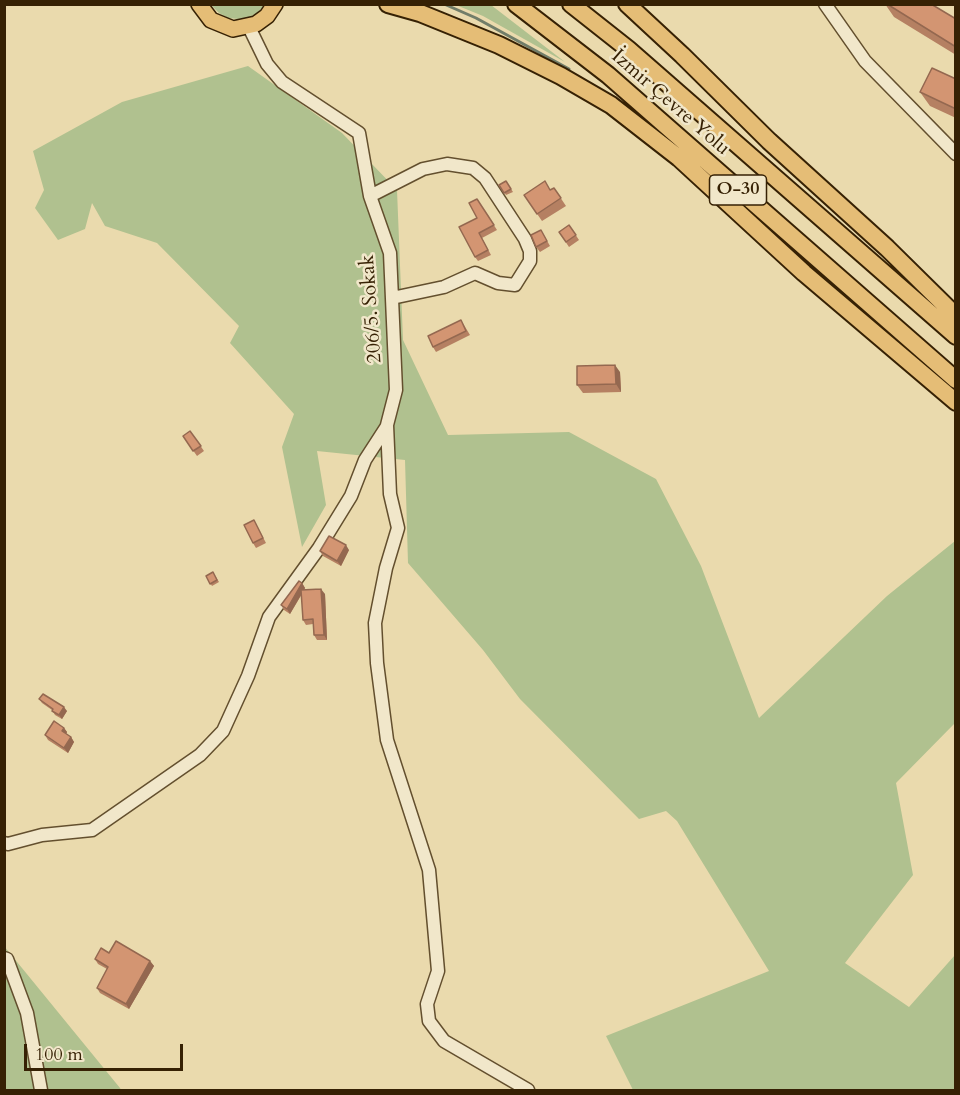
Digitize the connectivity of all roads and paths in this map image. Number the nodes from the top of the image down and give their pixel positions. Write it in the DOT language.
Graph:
graph roads {
  1 [pos="199,4"];
  2 [pos="275,4"];
  3 [pos="388,4"];
  4 [pos="516,4"];
  5 [pos="571,4"];
  6 [pos="627,4"];
  7 [pos="825,4"];
  8 [pos="249,27"];
  9 [pos="956,154"];
  10 [pos="370,196"];
  11 [pos="392,298"];
  12 [pos="956,316"];
  13 [pos="956,336"];
  14 [pos="956,380"];
  15 [pos="956,402"];
  16 [pos="387,425"];
  17 [pos="4,843"];
  18 [pos="4,958"];
  19 [pos="41,1090"];
  20 [pos="528,1090"];
  1 -- 8 [label="main road"];
  2 -- 8 [label="main road"];
  3 -- 15 [label="highway"];
  4 -- 14 [label="highway, İzmir Çevre Yolu / O-30"];
  5 -- 13 [label="highway, İzmir Çevre Yolu / O-30"];
  6 -- 12 [label="highway"];
  7 -- 9 [label="street"];
  8 -- 10 [label="street, 206/5. Sokak"];
  10 -- 11 [label="street, 206/5. Sokak"];
  10 -- 11 [label="street"];
  11 -- 16 [label="street, 206/5. Sokak"];
  16 -- 17 [label="street"];
  16 -- 20 [label="street"];
  18 -- 19 [label="street"];
}
